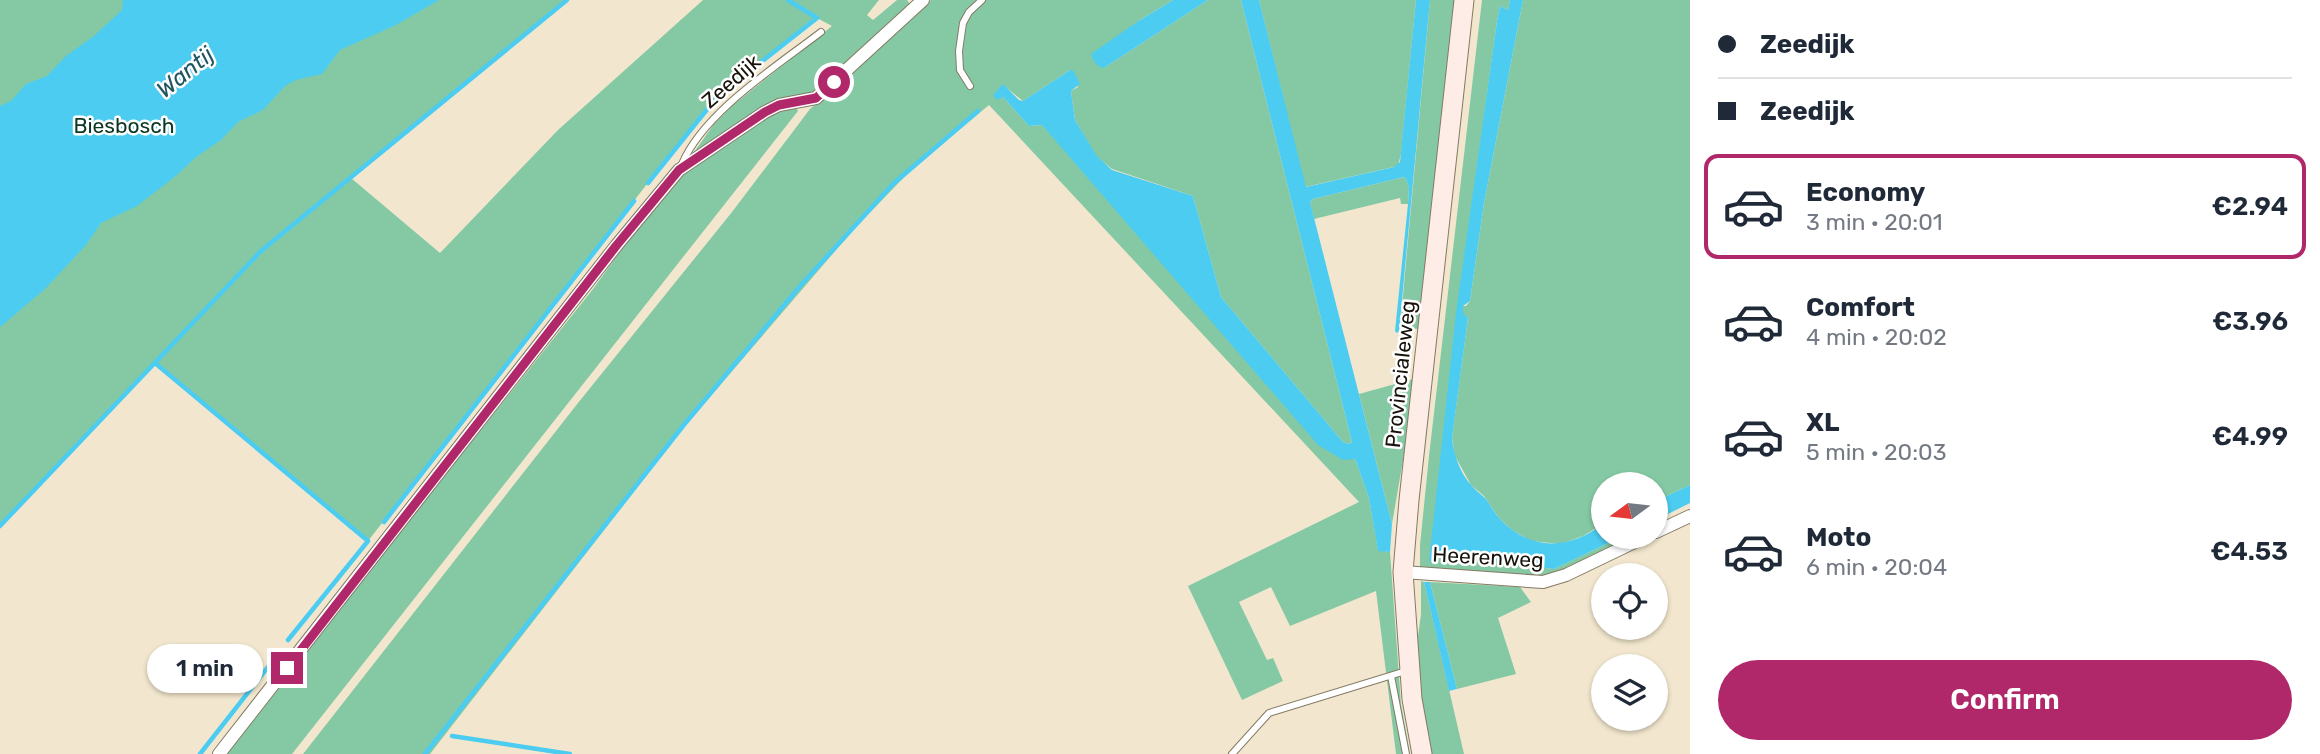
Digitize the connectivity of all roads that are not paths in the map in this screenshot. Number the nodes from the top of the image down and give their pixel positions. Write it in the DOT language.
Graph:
graph roads {
  1 [pos="923,0"];
  2 [pos="982,0"];
  3 [pos="1464,0"];
  4 [pos="821,32"];
  5 [pos="970,86"];
  6 [pos="679,170"];
  7 [pos="1690,516"];
  8 [pos="1668,526"];
  9 [pos="1618,550"];
  10 [pos="1403,572"];
  11 [pos="1410,670"];
  12 [pos="1391,676"];
  13 [pos="1413,748"];
  14 [pos="219,754"];
  15 [pos="1232,754"];
  1 -- 6 [label="street, Zeedijk"];
  2 -- 5 [label="lane"];
  3 -- 10 [label="main road, Provincialeweg"];
  4 -- 6 [label="lane, Zeedijk"];
  6 -- 14 [label="street, Zeedijk"];
  7 -- 8 [label="street"];
  9 -- 10 [label="street, Heerenweg"];
  10 -- 11 [label="main road, Provincialeweg"];
  11 -- 12 [label="lane"];
  11 -- 13 [label="main road, Provincialeweg"];
  12 -- 13 [label="lane"];
  12 -- 15 [label="lane"];
}
